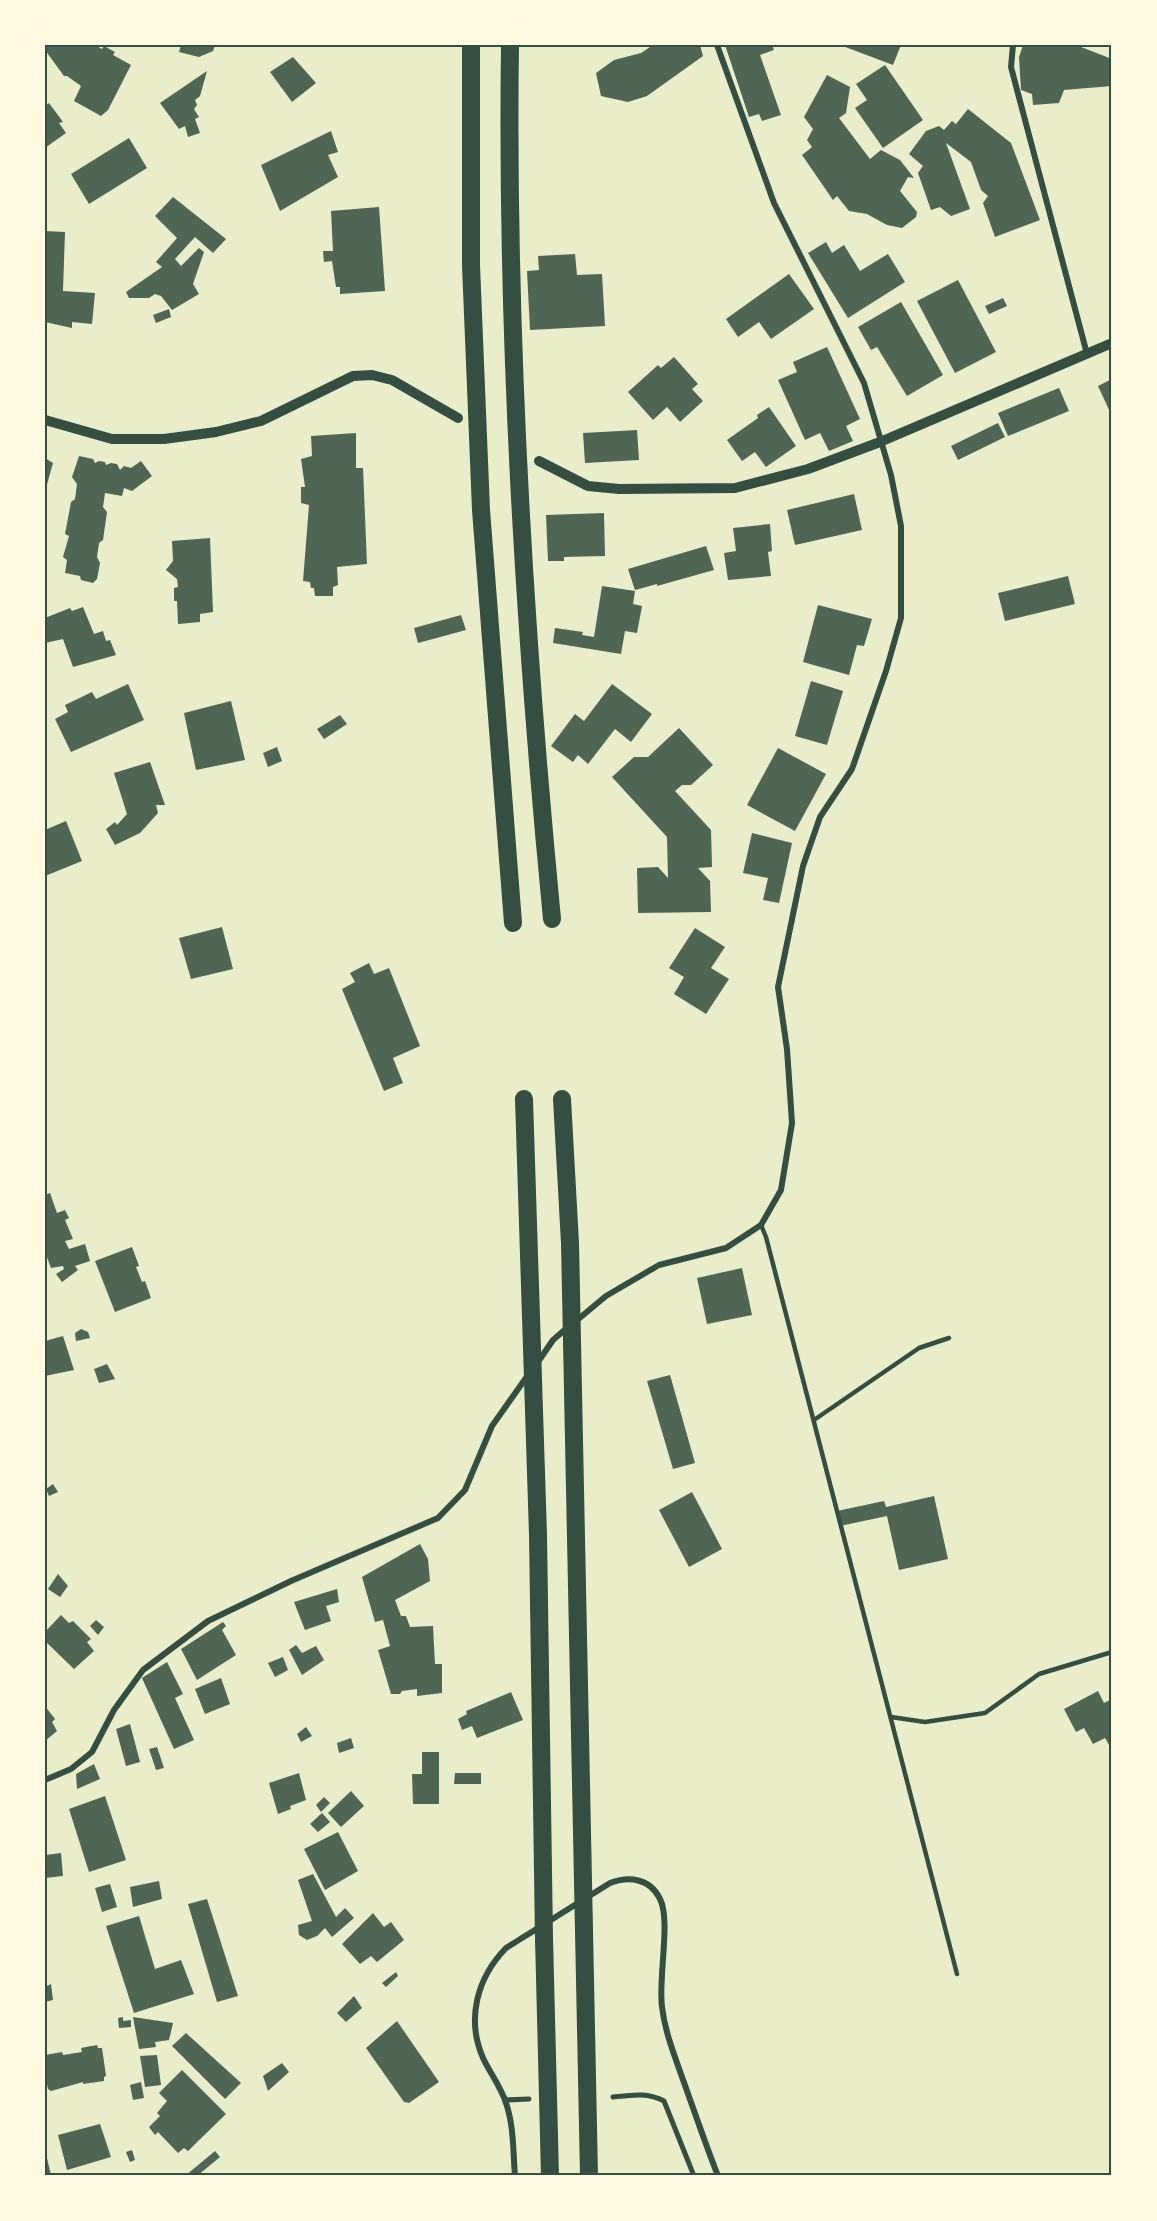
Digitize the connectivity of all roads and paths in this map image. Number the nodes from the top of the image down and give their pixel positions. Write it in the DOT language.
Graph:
graph roads {
  1 [pos="471,45"];
  2 [pos="510,45"];
  3 [pos="717,45"];
  4 [pos="1013,45"];
  5 [pos="1112,343"];
  6 [pos="1087,354"];
  7 [pos="458,418"];
  8 [pos="45,420"];
  9 [pos="880,442"];
  10 [pos="539,461"];
  11 [pos="552,919"];
  12 [pos="513,923"];
  13 [pos="524,1099"];
  14 [pos="562,1100"];
  15 [pos="761,1225"];
  16 [pos="949,1338"];
  17 [pos="814,1420"];
  18 [pos="1112,1652"];
  19 [pos="891,1717"];
  20 [pos="45,1780"];
  21 [pos="957,1974"];
  22 [pos="613,2097"];
  23 [pos="528,2099"];
  24 [pos="505,2100"];
  25 [pos="515,2176"];
  26 [pos="550,2176"];
  27 [pos="589,2176"];
  28 [pos="694,2176"];
  29 [pos="717,2176"];
  1 -- 12 [label="highway"];
  2 -- 11 [label="highway"];
  3 -- 9 [label="street"];
  4 -- 6 [label="street"];
  5 -- 6 [label="street"];
  6 -- 9 [label="street"];
  7 -- 8 [label="street"];
  9 -- 10 [label="street"];
  9 -- 15 [label="street"];
  13 -- 26 [label="highway"];
  14 -- 27 [label="highway"];
  15 -- 17 [label="lane"];
  15 -- 20 [label="street"];
  16 -- 17 [label="lane"];
  17 -- 19 [label="lane"];
  18 -- 19 [label="lane"];
  19 -- 21 [label="lane"];
  22 -- 28 [label="street"];
  23 -- 24 [label="street"];
  24 -- 25 [label="street"];
  24 -- 29 [label="street"];
}
